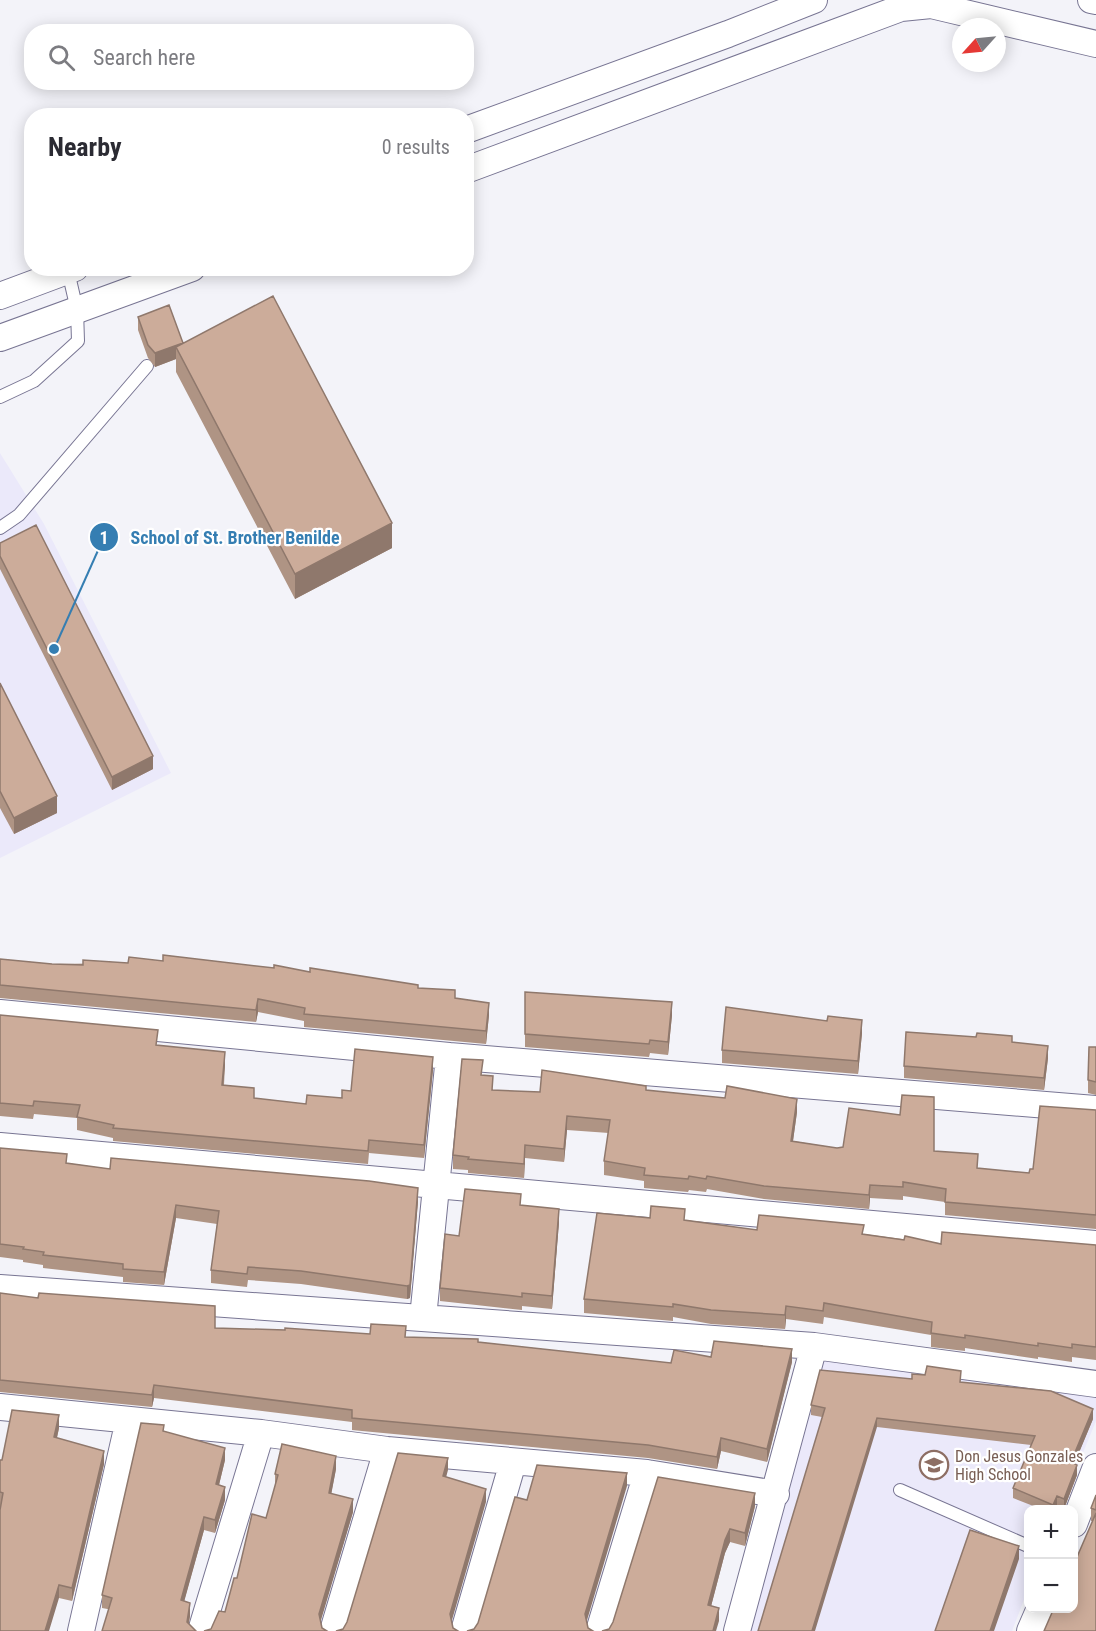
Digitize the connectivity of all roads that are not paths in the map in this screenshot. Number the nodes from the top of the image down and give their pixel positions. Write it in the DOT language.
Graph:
graph roads {
  1 [pos="814,0"];
  2 [pos="1091,0"];
  3 [pos="1096,1"];
  4 [pos="1096,44"];
  5 [pos="545,102"];
  6 [pos="474,127"];
  7 [pos="557,138"];
  8 [pos="474,167"];
  9 [pos="55,276"];
  10 [pos="73,276"];
  11 [pos="170,276"];
  12 [pos="0,296"];
  13 [pos="77,310"];
  14 [pos="0,338"];
  15 [pos="147,366"];
  16 [pos="0,398"];
  17 [pos="0,528"];
  18 [pos="0,1013"];
  19 [pos="449,1056"];
  20 [pos="1096,1109"];
  21 [pos="0,1146"];
  22 [pos="436,1184"];
  23 [pos="1096,1244"];
  24 [pos="0,1288"];
  25 [pos="423,1318"];
  26 [pos="814,1346"];
  27 [pos="1096,1384"];
  28 [pos="0,1407"];
  29 [pos="129,1420"];
  30 [pos="261,1433"];
  31 [pos="387,1450"];
  32 [pos="513,1462"];
  33 [pos="1096,1467"];
  34 [pos="647,1473"];
  35 [pos="900,1490"];
  36 [pos="776,1494"];
  37 [pos="1078,1514"];
  38 [pos="1024,1544"];
  39 [pos="1038,1613"];
  40 [pos="81,1631"];
  41 [pos="201,1631"];
  42 [pos="333,1631"];
  43 [pos="464,1631"];
  44 [pos="599,1631"];
  45 [pos="737,1631"];
  46 [pos="1030,1631"];
  1 -- 5 [label="street"];
  2 -- 3 [label="street"];
  4 -- 7 [label="street"];
  5 -- 6 [label="street"];
  5 -- 7 [label="street"];
  7 -- 8 [label="street"];
  9 -- 12 [label="street"];
  10 -- 13 [label="lane"];
  11 -- 13 [label="street"];
  13 -- 14 [label="street"];
  13 -- 16 [label="lane"];
  15 -- 17 [label="lane"];
  18 -- 19 [label="street"];
  19 -- 20 [label="street"];
  19 -- 22 [label="street"];
  21 -- 22 [label="street"];
  22 -- 23 [label="street"];
  22 -- 25 [label="street"];
  24 -- 25 [label="street"];
  25 -- 26 [label="street"];
  26 -- 27 [label="street"];
  26 -- 36 [label="street"];
  28 -- 29 [label="street"];
  29 -- 30 [label="street"];
  29 -- 40 [label="street"];
  30 -- 31 [label="street"];
  30 -- 41 [label="street"];
  31 -- 32 [label="street"];
  31 -- 42 [label="street"];
  32 -- 34 [label="street"];
  32 -- 43 [label="street"];
  33 -- 37 [label="street"];
  34 -- 36 [label="street"];
  34 -- 44 [label="street"];
  35 -- 38 [label="lane"];
  36 -- 45 [label="street"];
  39 -- 46 [label="street"];
}
